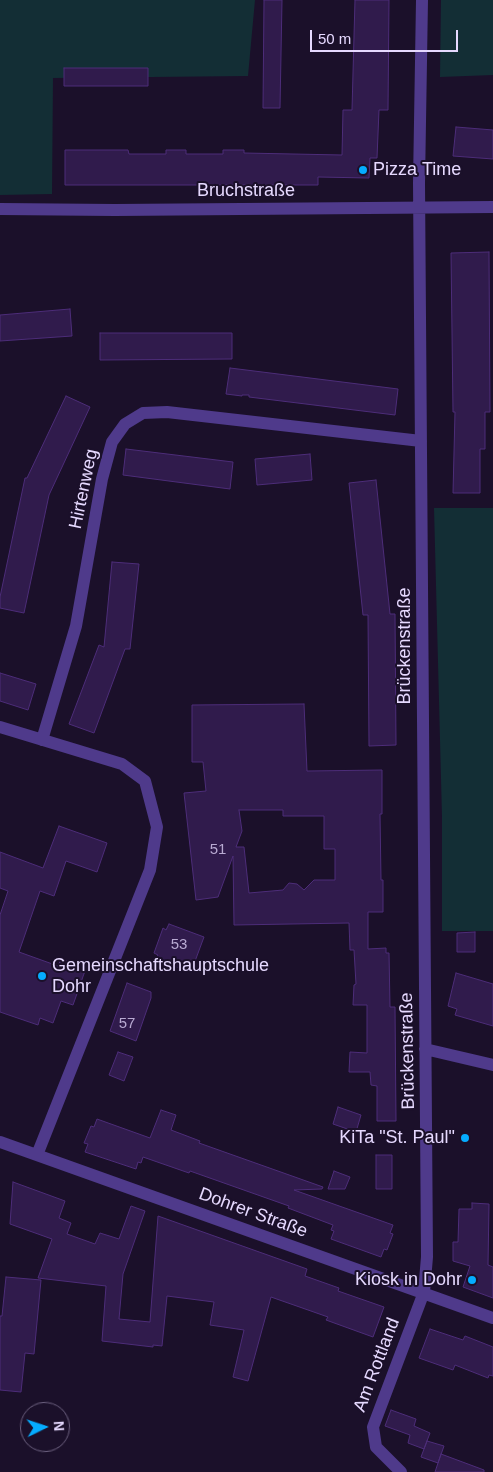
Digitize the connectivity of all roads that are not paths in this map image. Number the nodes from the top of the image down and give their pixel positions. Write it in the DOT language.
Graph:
graph roads {
  1 [pos="422,0"];
  2 [pos="493,207"];
  3 [pos="419,208"];
  4 [pos="0,209"];
  5 [pos="421,441"];
  6 [pos="0,727"];
  7 [pos="42,740"];
  8 [pos="425,1049"];
  9 [pos="493,1065"];
  10 [pos="0,1142"];
  11 [pos="37,1155"];
  12 [pos="424,1292"];
  13 [pos="493,1318"];
  14 [pos="401,1472"];
  1 -- 3 [label="street, Brückenstraße"];
  2 -- 3 [label="street, Bruchstraße"];
  3 -- 4 [label="street, Bruchstraße"];
  3 -- 5 [label="street, Brückenstraße"];
  5 -- 7 [label="street, Hirtenweg"];
  5 -- 8 [label="street, Brückenstraße"];
  6 -- 7 [label="street"];
  7 -- 11 [label="street"];
  8 -- 9 [label="street"];
  8 -- 12 [label="street, Brückenstraße"];
  10 -- 11 [label="street, Dohrer Straße"];
  11 -- 12 [label="street, Dohrer Straße"];
  12 -- 13 [label="street, Dohrer Straße"];
  12 -- 14 [label="street, Am Rottland"];
}
